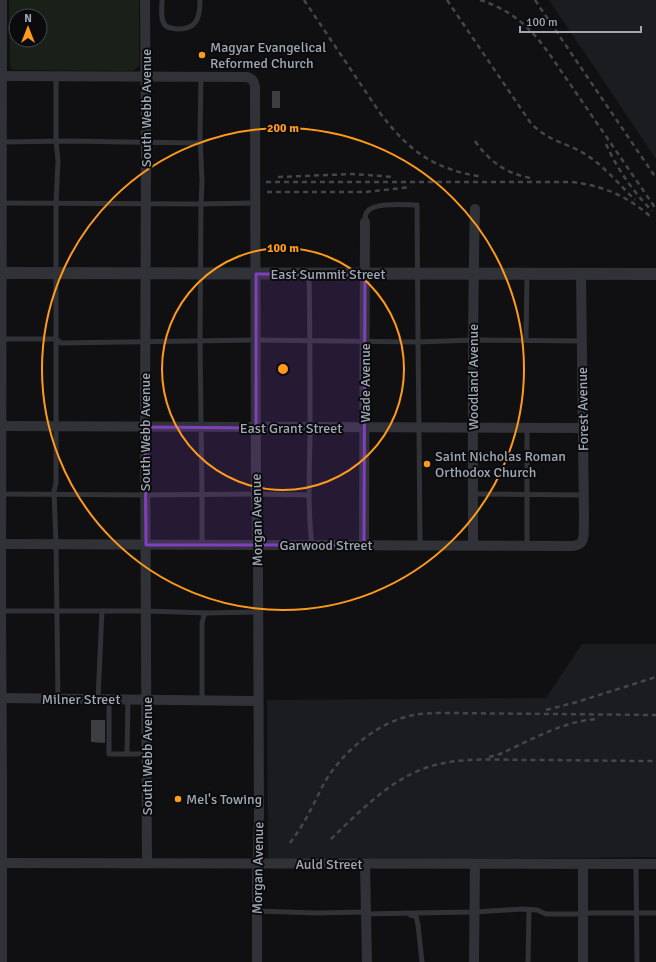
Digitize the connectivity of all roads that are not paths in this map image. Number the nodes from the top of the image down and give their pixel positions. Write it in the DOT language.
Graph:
graph roads {
  1 [pos="1,0"];
  2 [pos="145,0"];
  3 [pos="162,0"];
  4 [pos="200,0"];
  5 [pos="0,16"];
  6 [pos="0,76"];
  7 [pos="56,76"];
  8 [pos="146,77"];
  9 [pos="201,77"];
  10 [pos="56,141"];
  11 [pos="0,142"];
  12 [pos="146,142"];
  13 [pos="200,143"];
  14 [pos="0,203"];
  15 [pos="56,203"];
  16 [pos="255,203"];
  17 [pos="146,204"];
  18 [pos="201,204"];
  19 [pos="475,209"];
  20 [pos="364,222"];
  21 [pos="0,273"];
  22 [pos="57,273"];
  23 [pos="146,274"];
  24 [pos="201,274"];
  25 [pos="256,274"];
  26 [pos="309,274"];
  27 [pos="364,274"];
  28 [pos="417,274"];
  29 [pos="473,274"];
  30 [pos="527,274"];
  31 [pos="656,274"];
  32 [pos="581,275"];
  33 [pos="0,338"];
  34 [pos="56,339"];
  35 [pos="200,340"];
  36 [pos="256,340"];
  37 [pos="310,340"];
  38 [pos="473,340"];
  39 [pos="526,340"];
  40 [pos="146,341"];
  41 [pos="364,341"];
  42 [pos="582,341"];
  43 [pos="418,342"];
  44 [pos="0,426"];
  45 [pos="56,427"];
  46 [pos="145,427"];
  47 [pos="202,427"];
  48 [pos="256,428"];
  49 [pos="310,428"];
  50 [pos="365,428"];
  51 [pos="419,428"];
  52 [pos="472,428"];
  53 [pos="527,428"];
  54 [pos="583,428"];
  55 [pos="0,494"];
  56 [pos="54,494"];
  57 [pos="202,494"];
  58 [pos="256,494"];
  59 [pos="473,494"];
  60 [pos="527,494"];
  61 [pos="583,494"];
  62 [pos="146,495"];
  63 [pos="309,496"];
  64 [pos="580,543"];
  65 [pos="0,544"];
  66 [pos="56,544"];
  67 [pos="146,545"];
  68 [pos="202,545"];
  69 [pos="257,545"];
  70 [pos="312,545"];
  71 [pos="364,545"];
  72 [pos="420,545"];
  73 [pos="474,545"];
  74 [pos="527,546"];
  75 [pos="0,611"];
  76 [pos="56,611"];
  77 [pos="102,611"];
  78 [pos="146,611"];
  79 [pos="258,612"];
  80 [pos="207,613"];
  81 [pos="0,698"];
  82 [pos="58,699"];
  83 [pos="98,699"];
  84 [pos="109,699"];
  85 [pos="128,699"];
  86 [pos="147,699"];
  87 [pos="202,700"];
  88 [pos="258,700"];
  89 [pos="127,754"];
  90 [pos="147,754"];
  91 [pos="1,863"];
  92 [pos="147,863"];
  93 [pos="257,864"];
  94 [pos="365,864"];
  95 [pos="475,864"];
  96 [pos="583,864"];
  97 [pos="636,864"];
  98 [pos="656,864"];
  99 [pos="529,910"];
  100 [pos="257,911"];
  101 [pos="474,912"];
  102 [pos="366,913"];
  103 [pos="406,913"];
  104 [pos="583,913"];
  105 [pos="636,913"];
  106 [pos="656,913"];
  107 [pos="1,962"];
  108 [pos="257,962"];
  109 [pos="367,962"];
  110 [pos="422,962"];
  111 [pos="474,962"];
  112 [pos="528,962"];
  113 [pos="583,962"];
  114 [pos="637,962"];
  1 -- 5 [label="street"];
  2 -- 8 [label="street, South Webb Avenue"];
  3 -- 4 [label="lane"];
  5 -- 6 [label="street"];
  6 -- 7 [label="street"];
  6 -- 11 [label="street"];
  7 -- 8 [label="street"];
  7 -- 10 [label="lane"];
  8 -- 9 [label="street"];
  8 -- 12 [label="street, South Webb Avenue"];
  9 -- 13 [label="lane"];
  9 -- 16 [label="street, Morgan Avenue"];
  10 -- 11 [label="lane"];
  10 -- 12 [label="lane"];
  10 -- 15 [label="lane"];
  11 -- 14 [label="street"];
  12 -- 13 [label="lane"];
  12 -- 17 [label="street, South Webb Avenue"];
  13 -- 18 [label="lane"];
  14 -- 15 [label="lane"];
  14 -- 21 [label="street"];
  15 -- 17 [label="lane"];
  15 -- 22 [label="lane"];
  16 -- 18 [label="lane"];
  16 -- 25 [label="street, Morgan Avenue"];
  17 -- 18 [label="lane"];
  17 -- 23 [label="street, South Webb Avenue"];
  18 -- 24 [label="lane"];
  19 -- 29 [label="street, Woodland Avenue"];
  20 -- 27 [label="street, Wade Avenue"];
  20 -- 28 [label="lane"];
  21 -- 22 [label="street, East Summit Street"];
  21 -- 33 [label="street"];
  22 -- 23 [label="street, East Summit Street"];
  22 -- 34 [label="lane"];
  23 -- 24 [label="street, East Summit Street"];
  23 -- 40 [label="street, South Webb Avenue"];
  24 -- 25 [label="street, East Summit Street"];
  24 -- 35 [label="lane"];
  25 -- 26 [label="street, East Summit Street"];
  25 -- 36 [label="street, Morgan Avenue"];
  26 -- 27 [label="street, East Summit Street"];
  26 -- 37 [label="lane"];
  27 -- 28 [label="street, East Summit Street"];
  27 -- 41 [label="street, Wade Avenue"];
  28 -- 29 [label="street, East Summit Street"];
  28 -- 43 [label="lane"];
  29 -- 30 [label="street, East Summit Street"];
  29 -- 38 [label="street, Woodland Avenue"];
  30 -- 32 [label="street, East Summit Street"];
  30 -- 39 [label="lane"];
  31 -- 32 [label="street, East Summit Street"];
  32 -- 42 [label="street, Forest Avenue"];
  33 -- 34 [label="lane"];
  33 -- 44 [label="street"];
  34 -- 40 [label="lane"];
  34 -- 45 [label="lane"];
  35 -- 36 [label="lane"];
  35 -- 40 [label="lane"];
  35 -- 47 [label="lane"];
  36 -- 37 [label="lane"];
  36 -- 48 [label="street, Morgan Avenue"];
  37 -- 41 [label="lane"];
  37 -- 49 [label="lane"];
  38 -- 39 [label="lane"];
  38 -- 43 [label="lane"];
  38 -- 52 [label="street, Woodland Avenue"];
  39 -- 42 [label="lane"];
  40 -- 46 [label="street, South Webb Avenue"];
  41 -- 43 [label="lane"];
  41 -- 50 [label="street, Wade Avenue"];
  42 -- 54 [label="street, Forest Avenue"];
  43 -- 51 [label="lane"];
  44 -- 45 [label="street, East Grant Street"];
  44 -- 55 [label="street"];
  45 -- 46 [label="street, East Grant Street"];
  45 -- 56 [label="lane"];
  46 -- 47 [label="street, East Grant Street"];
  46 -- 62 [label="street, South Webb Avenue"];
  47 -- 48 [label="street, East Grant Street"];
  47 -- 57 [label="lane"];
  48 -- 49 [label="street, East Grant Street"];
  48 -- 58 [label="street, Morgan Avenue"];
  49 -- 50 [label="street, East Grant Street"];
  49 -- 63 [label="lane"];
  50 -- 51 [label="street, East Grant Street"];
  50 -- 71 [label="street, Wade Avenue"];
  51 -- 52 [label="street, East Grant Street"];
  51 -- 72 [label="lane"];
  52 -- 53 [label="street, East Grant Street"];
  52 -- 59 [label="street, Woodland Avenue"];
  53 -- 54 [label="street, East Grant Street"];
  53 -- 60 [label="lane"];
  54 -- 61 [label="street, Forest Avenue"];
  55 -- 56 [label="lane"];
  55 -- 65 [label="street"];
  56 -- 62 [label="lane"];
  56 -- 66 [label="lane"];
  57 -- 58 [label="lane"];
  57 -- 62 [label="lane"];
  57 -- 68 [label="lane"];
  58 -- 63 [label="lane"];
  58 -- 69 [label="street, Morgan Avenue"];
  59 -- 60 [label="lane"];
  59 -- 73 [label="street, Woodland Avenue"];
  60 -- 61 [label="lane"];
  60 -- 74 [label="lane"];
  61 -- 64 [label="street, Forest Avenue"];
  62 -- 67 [label="street, South Webb Avenue"];
  63 -- 70 [label="lane"];
  64 -- 74 [label="street, Garwood Street"];
  65 -- 66 [label="street, Garwood Street"];
  65 -- 75 [label="street"];
  66 -- 67 [label="street, Garwood Street"];
  66 -- 76 [label="lane"];
  67 -- 68 [label="street, Garwood Street"];
  67 -- 78 [label="street, South Webb Avenue"];
  68 -- 69 [label="street, Garwood Street"];
  69 -- 70 [label="street, Garwood Street"];
  69 -- 79 [label="street, Morgan Avenue"];
  70 -- 71 [label="street, Garwood Street"];
  71 -- 72 [label="street, Garwood Street"];
  72 -- 73 [label="street, Garwood Street"];
  73 -- 74 [label="street, Garwood Street"];
  75 -- 76 [label="lane"];
  75 -- 81 [label="street"];
  76 -- 77 [label="lane"];
  76 -- 82 [label="lane"];
  77 -- 78 [label="lane"];
  77 -- 83 [label="lane"];
  78 -- 80 [label="lane"];
  78 -- 86 [label="street, South Webb Avenue"];
  79 -- 80 [label="lane"];
  79 -- 88 [label="street, Morgan Avenue"];
  80 -- 87 [label="lane"];
  81 -- 82 [label="street, Milner Street"];
  81 -- 91 [label="street"];
  82 -- 83 [label="street, Milner Street"];
  83 -- 84 [label="street, Milner Street"];
  84 -- 85 [label="street, Milner Street"];
  84 -- 89 [label="lane"];
  85 -- 86 [label="street, Milner Street"];
  85 -- 89 [label="lane"];
  86 -- 87 [label="street, Milner Street"];
  86 -- 90 [label="street, South Webb Avenue"];
  87 -- 88 [label="street, Milner Street"];
  88 -- 93 [label="street, Morgan Avenue"];
  89 -- 90 [label="lane"];
  90 -- 92 [label="street, South Webb Avenue"];
  91 -- 92 [label="street, Auld Street"];
  91 -- 107 [label="street"];
  92 -- 93 [label="street, Auld Street"];
  93 -- 94 [label="street, Auld Street"];
  93 -- 100 [label="street, Morgan Avenue"];
  94 -- 95 [label="street, Auld Street"];
  94 -- 102 [label="street"];
  95 -- 96 [label="street, Auld Street"];
  95 -- 101 [label="street"];
  96 -- 97 [label="street, Auld Street"];
  96 -- 104 [label="street"];
  97 -- 98 [label="street, Auld Street"];
  97 -- 105 [label="lane"];
  99 -- 101 [label="lane"];
  99 -- 104 [label="lane"];
  99 -- 112 [label="lane"];
  100 -- 102 [label="lane"];
  100 -- 108 [label="street, Morgan Avenue"];
  101 -- 103 [label="lane"];
  101 -- 111 [label="street"];
  102 -- 103 [label="lane"];
  102 -- 109 [label="street"];
  103 -- 110 [label="lane"];
  104 -- 105 [label="lane"];
  104 -- 113 [label="street"];
  105 -- 106 [label="lane"];
  105 -- 114 [label="lane"];
}
